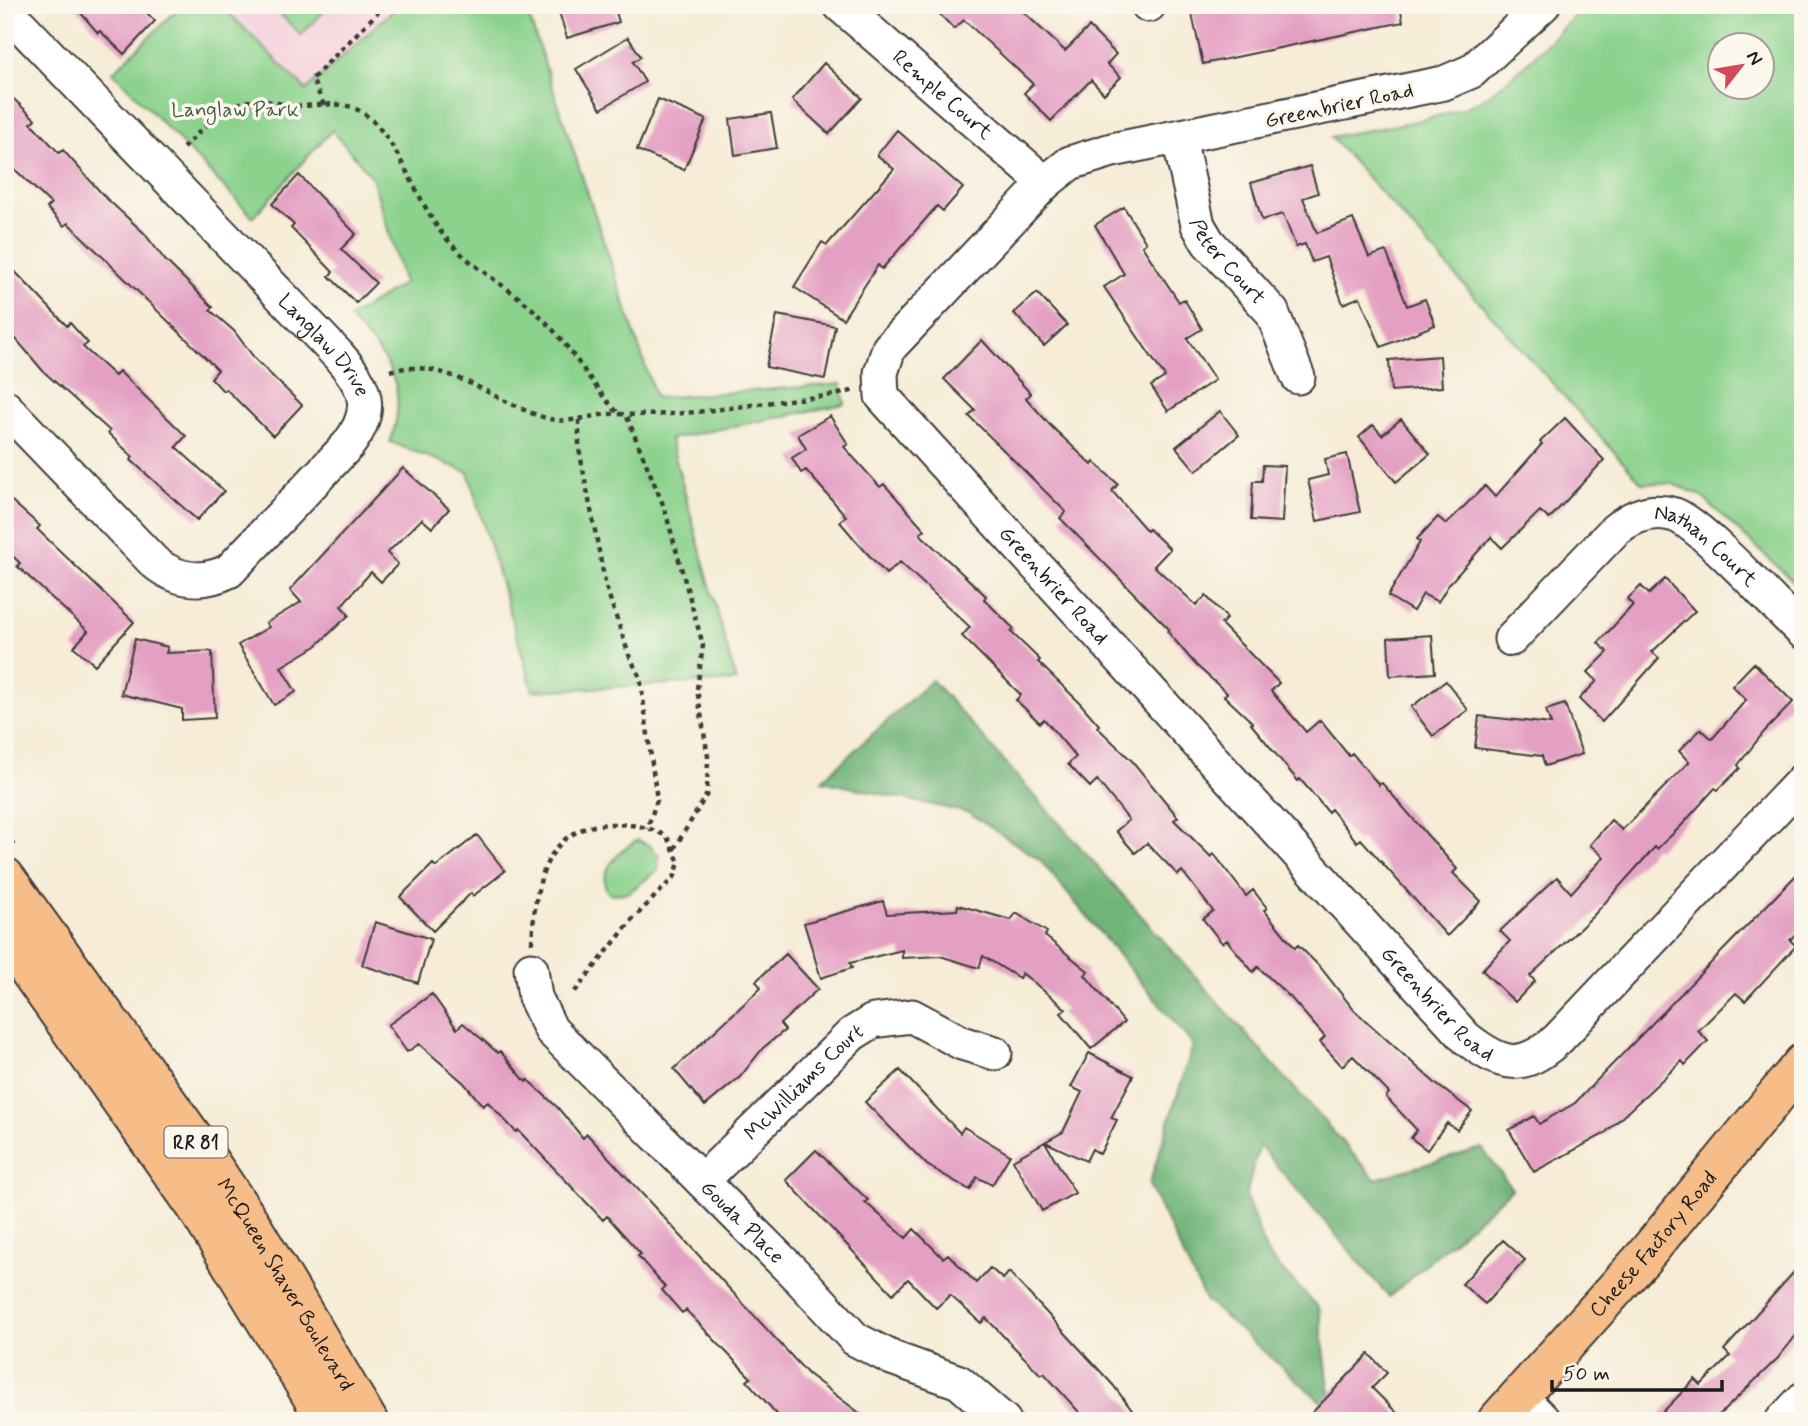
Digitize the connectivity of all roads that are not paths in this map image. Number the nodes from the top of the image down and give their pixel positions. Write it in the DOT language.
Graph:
graph roads {
  1 [pos="839,5"];
  2 [pos="5,9"];
  3 [pos="1524,12"];
  4 [pos="1179,138"];
  5 [pos="1045,183"];
  6 [pos="1298,377"];
  7 [pos="5,407"];
  8 [pos="1803,632"];
  9 [pos="1511,639"];
  10 [pos="1803,780"];
  11 [pos="5,877"];
  12 [pos="5,937"];
  13 [pos="531,969"];
  14 [pos="995,1053"];
  15 [pos="1803,1063"];
  16 [pos="702,1181"];
  17 [pos="1803,1399"];
  18 [pos="1520,1413"];
  19 [pos="327,1421"];
  20 [pos="368,1421"];
  21 [pos="1004,1421"];
  22 [pos="1782,1421"];
  1 -- 5 [label="street, Remple Court"];
  2 -- 7 [label="street, Langlaw Drive"];
  3 -- 4 [label="street, Greenbrier Road"];
  4 -- 5 [label="street, Greenbrier Road"];
  4 -- 6 [label="street, Peter Court"];
  5 -- 10 [label="street, Greenbrier Road"];
  8 -- 9 [label="street, Nathan Court"];
  11 -- 20 [label="main road, McQueen Shaver Boulevard / RR 81"];
  12 -- 19 [label="main road, McQueen Shaver Boulevard / RR 81"];
  13 -- 16 [label="street, Gouda Place"];
  14 -- 16 [label="street, McWilliams Court"];
  15 -- 18 [label="main road, Cheese Factory Road"];
  16 -- 21 [label="street, Gouda Place"];
  17 -- 22 [label="street"];
}
